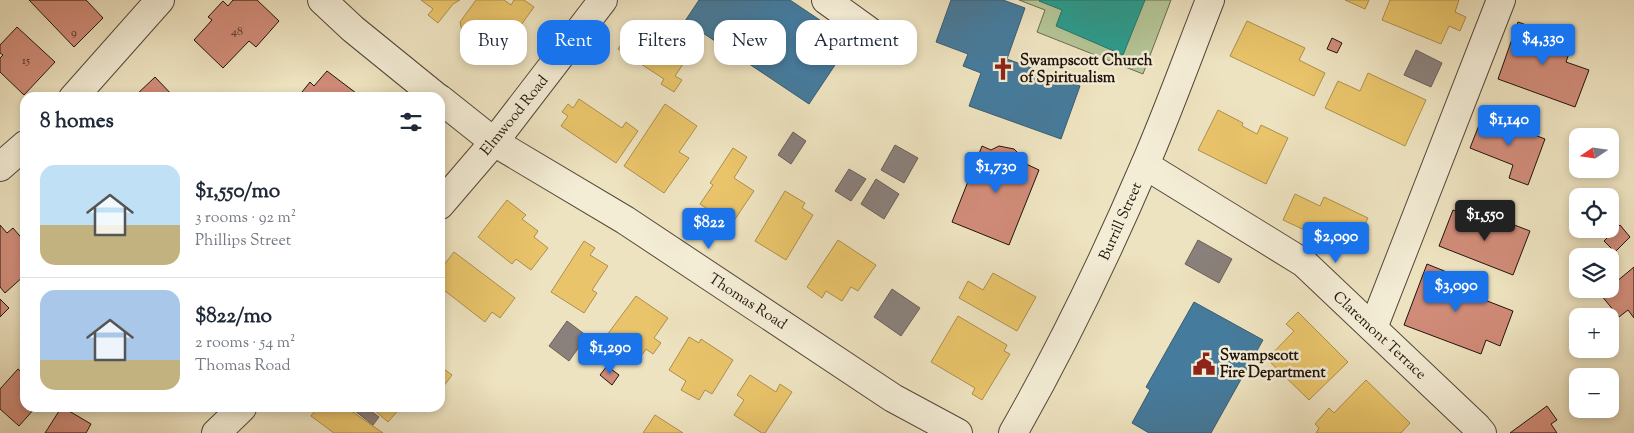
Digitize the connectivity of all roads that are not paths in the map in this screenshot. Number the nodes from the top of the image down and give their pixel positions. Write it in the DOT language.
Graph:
graph roads {
  1 [pos="160,0"];
  2 [pos="322,0"];
  3 [pos="603,0"];
  4 [pos="826,0"];
  5 [pos="1210,0"];
  6 [pos="1501,0"];
  7 [pos="854,20"];
  8 [pos="78,92"];
  9 [pos="432,92"];
  10 [pos="445,103"];
  11 [pos="494,142"];
  12 [pos="20,149"];
  13 [pos="1145,165"];
  14 [pos="0,166"];
  15 [pos="445,199"];
  16 [pos="1373,328"];
  17 [pos="238,412"];
  18 [pos="216,433"];
  19 [pos="958,433"];
  20 [pos="1013,433"];
  21 [pos="1482,433"];
  1 -- 8 [label="street"];
  2 -- 9 [label="street, Thomas Road"];
  3 -- 11 [label="street, Elmwood Road"];
  4 -- 7 [label="street"];
  5 -- 13 [label="street, Burrill Street"];
  6 -- 16 [label="street"];
  10 -- 11 [label="street, Thomas Road"];
  11 -- 15 [label="street, Elmwood Road"];
  11 -- 19 [label="street, Thomas Road"];
  12 -- 14 [label="street"];
  13 -- 16 [label="street, Claremont Terrace"];
  13 -- 20 [label="street, Burrill Street"];
  16 -- 21 [label="street, Claremont Terrace"];
  17 -- 18 [label="street"];
}
